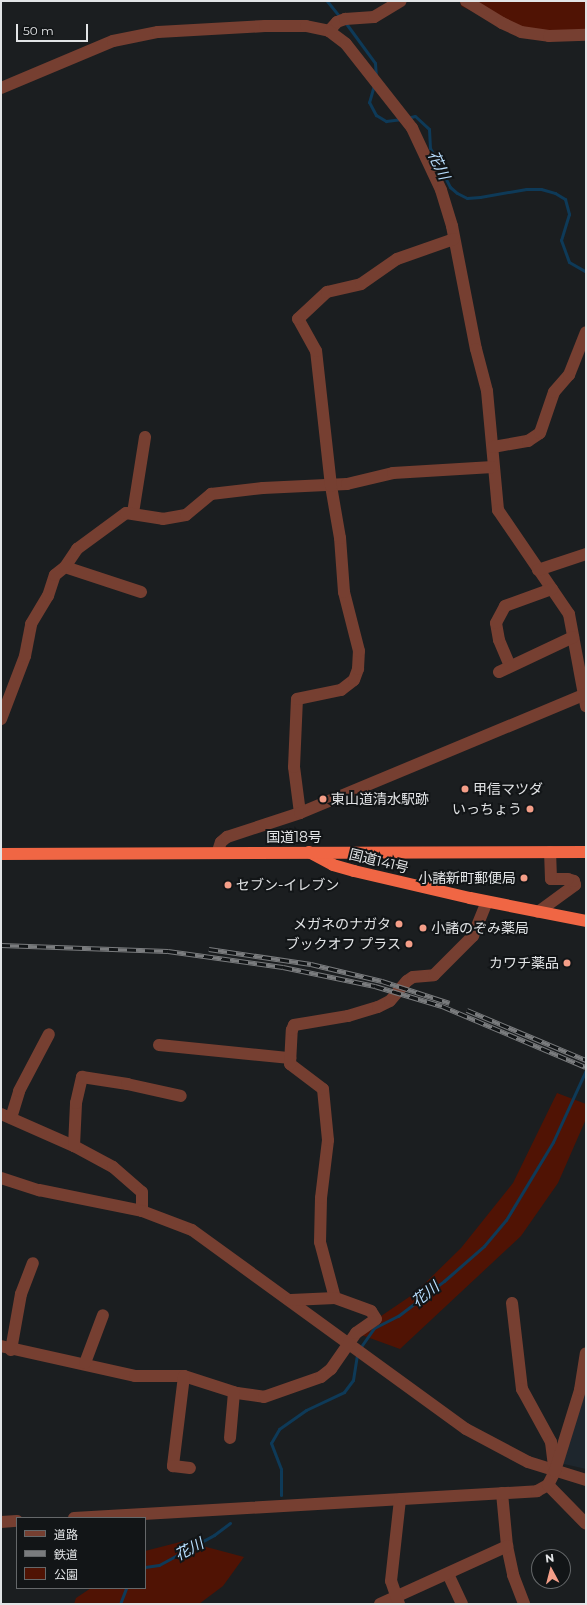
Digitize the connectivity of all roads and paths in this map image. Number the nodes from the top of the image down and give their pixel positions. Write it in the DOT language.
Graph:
graph roads {
  1 [pos="401,1"];
  2 [pos="466,1"];
  3 [pos="329,31"];
  4 [pos="586,35"];
  5 [pos="1,88"];
  6 [pos="454,239"];
  7 [pos="586,332"];
  8 [pos="145,438"];
  9 [pos="493,447"];
  10 [pos="493,467"];
  11 [pos="331,486"];
  12 [pos="133,513"];
  13 [pos="586,554"];
  14 [pos="65,567"];
  15 [pos="538,570"];
  16 [pos="552,589"];
  17 [pos="141,592"];
  18 [pos="573,637"];
  19 [pos="510,666"];
  20 [pos="499,672"];
  21 [pos="585,699"];
  22 [pos="2,703"];
  23 [pos="1,719"];
  24 [pos="300,813"];
  25 [pos="218,851"];
  26 [pos="369,851"];
  27 [pos="308,852"];
  28 [pos="550,852"];
  29 [pos="586,852"];
  30 [pos="1,854"];
  31 [pos="363,873"];
  32 [pos="487,902"];
  33 [pos="538,912"];
  34 [pos="586,921"];
  35 [pos="49,1034"];
  36 [pos="159,1045"];
  37 [pos="290,1058"];
  38 [pos="181,1096"];
  39 [pos="6,1116"];
  40 [pos="74,1146"];
  41 [pos="1,1178"];
  42 [pos="142,1211"];
  43 [pos="33,1263"];
  44 [pos="335,1298"];
  45 [pos="291,1300"];
  46 [pos="512,1303"];
  47 [pos="103,1315"];
  48 [pos="352,1346"];
  49 [pos="6,1348"];
  50 [pos="586,1353"];
  51 [pos="86,1363"];
  52 [pos="184,1376"];
  53 [pos="234,1392"];
  54 [pos="230,1438"];
  55 [pos="190,1468"];
  56 [pos="555,1471"];
  57 [pos="586,1480"];
  58 [pos="548,1485"];
  59 [pos="502,1493"];
  60 [pos="400,1499"];
  61 [pos="91,1517"];
  62 [pos="16,1521"];
  63 [pos="1,1522"];
  64 [pos="586,1524"];
  65 [pos="507,1546"];
  66 [pos="448,1574"];
  67 [pos="398,1600"];
  68 [pos="380,1604"];
  69 [pos="462,1604"];
  70 [pos="524,1604"];
  1 -- 3 [label="street"];
  2 -- 4 [label="street"];
  3 -- 5 [label="street"];
  3 -- 6 [label="street"];
  6 -- 9 [label="street"];
  6 -- 11 [label="street"];
  7 -- 9 [label="street"];
  8 -- 12 [label="street"];
  9 -- 10 [label="street"];
  10 -- 11 [label="street"];
  10 -- 15 [label="street"];
  11 -- 12 [label="street"];
  11 -- 24 [label="street"];
  12 -- 14 [label="street"];
  13 -- 15 [label="street"];
  14 -- 17 [label="street"];
  14 -- 22 [label="street"];
  15 -- 16 [label="street"];
  16 -- 18 [label="street"];
  16 -- 19 [label="street"];
  18 -- 19 [label="street"];
  18 -- 21 [label="street"];
  19 -- 20 [label="street"];
  21 -- 24 [label="street"];
  22 -- 23 [label="street"];
  24 -- 25 [label="street"];
  25 -- 27 [label="highway, 国道18号"];
  25 -- 30 [label="highway, 国道18号"];
  26 -- 27 [label="highway, 国道18号"];
  26 -- 28 [label="highway, 国道18号"];
  26 -- 31 [label="highway"];
  27 -- 31 [label="highway, 国道141号"];
  28 -- 29 [label="highway, 国道18号"];
  28 -- 33 [label="street"];
  31 -- 32 [label="highway, 国道141号"];
  32 -- 33 [label="highway, 国道141号"];
  32 -- 37 [label="street"];
  33 -- 34 [label="highway, 国道141号"];
  35 -- 39 [label="street"];
  36 -- 37 [label="street"];
  37 -- 44 [label="street"];
  38 -- 40 [label="street"];
  39 -- 40 [label="street"];
  40 -- 42 [label="street"];
  41 -- 42 [label="street"];
  42 -- 45 [label="street"];
  43 -- 49 [label="street"];
  44 -- 45 [label="street"];
  44 -- 48 [label="street"];
  45 -- 48 [label="street"];
  46 -- 56 [label="street"];
  47 -- 51 [label="street"];
  48 -- 53 [label="street"];
  48 -- 56 [label="street"];
  49 -- 51 [label="street"];
  50 -- 56 [label="street"];
  51 -- 52 [label="street"];
  52 -- 53 [label="street"];
  52 -- 55 [label="street"];
  53 -- 54 [label="street"];
  56 -- 57 [label="street"];
  56 -- 58 [label="street"];
  58 -- 59 [label="street"];
  58 -- 64 [label="street"];
  59 -- 60 [label="street"];
  59 -- 65 [label="street"];
  60 -- 61 [label="street"];
  60 -- 67 [label="street"];
  62 -- 63 [label="street"];
  65 -- 66 [label="street"];
  65 -- 70 [label="street"];
  66 -- 67 [label="street"];
  66 -- 69 [label="street"];
  67 -- 68 [label="street"];
}
